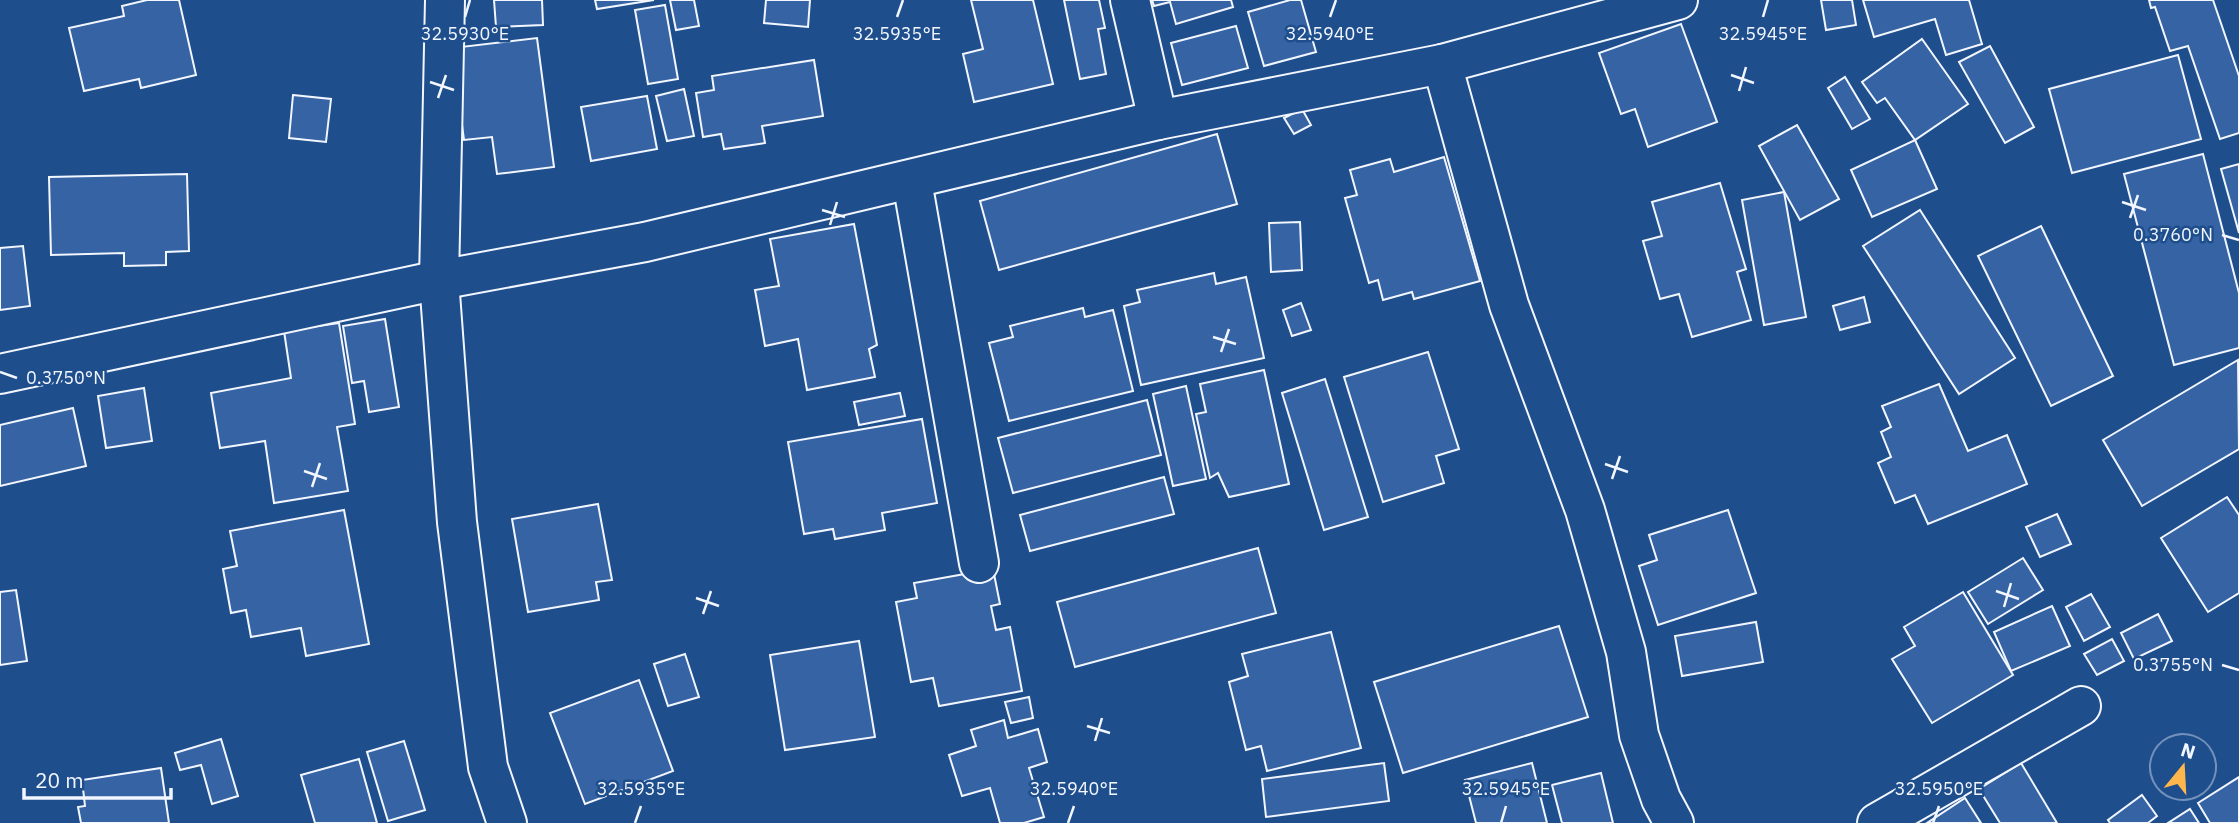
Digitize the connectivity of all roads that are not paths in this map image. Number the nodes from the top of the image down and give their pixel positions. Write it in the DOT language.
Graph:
graph roads {
  1 [pos="444,0"];
  2 [pos="1130,0"];
  3 [pos="1664,1"];
  4 [pos="1442,64"];
  5 [pos="1158,120"];
  6 [pos="912,181"];
  7 [pos="439,280"];
  8 [pos="0,374"];
  9 [pos="979,563"];
  10 [pos="2081,706"];
  11 [pos="507,823"];
  12 [pos="1674,823"];
  13 [pos="1877,823"];
  1 -- 7 [label="street"];
  2 -- 5 [label="street"];
  3 -- 4 [label="street"];
  4 -- 5 [label="street"];
  4 -- 12 [label="street"];
  5 -- 6 [label="street"];
  6 -- 7 [label="street"];
  6 -- 9 [label="street"];
  7 -- 8 [label="street"];
  7 -- 11 [label="street"];
  10 -- 13 [label="street"];
}
